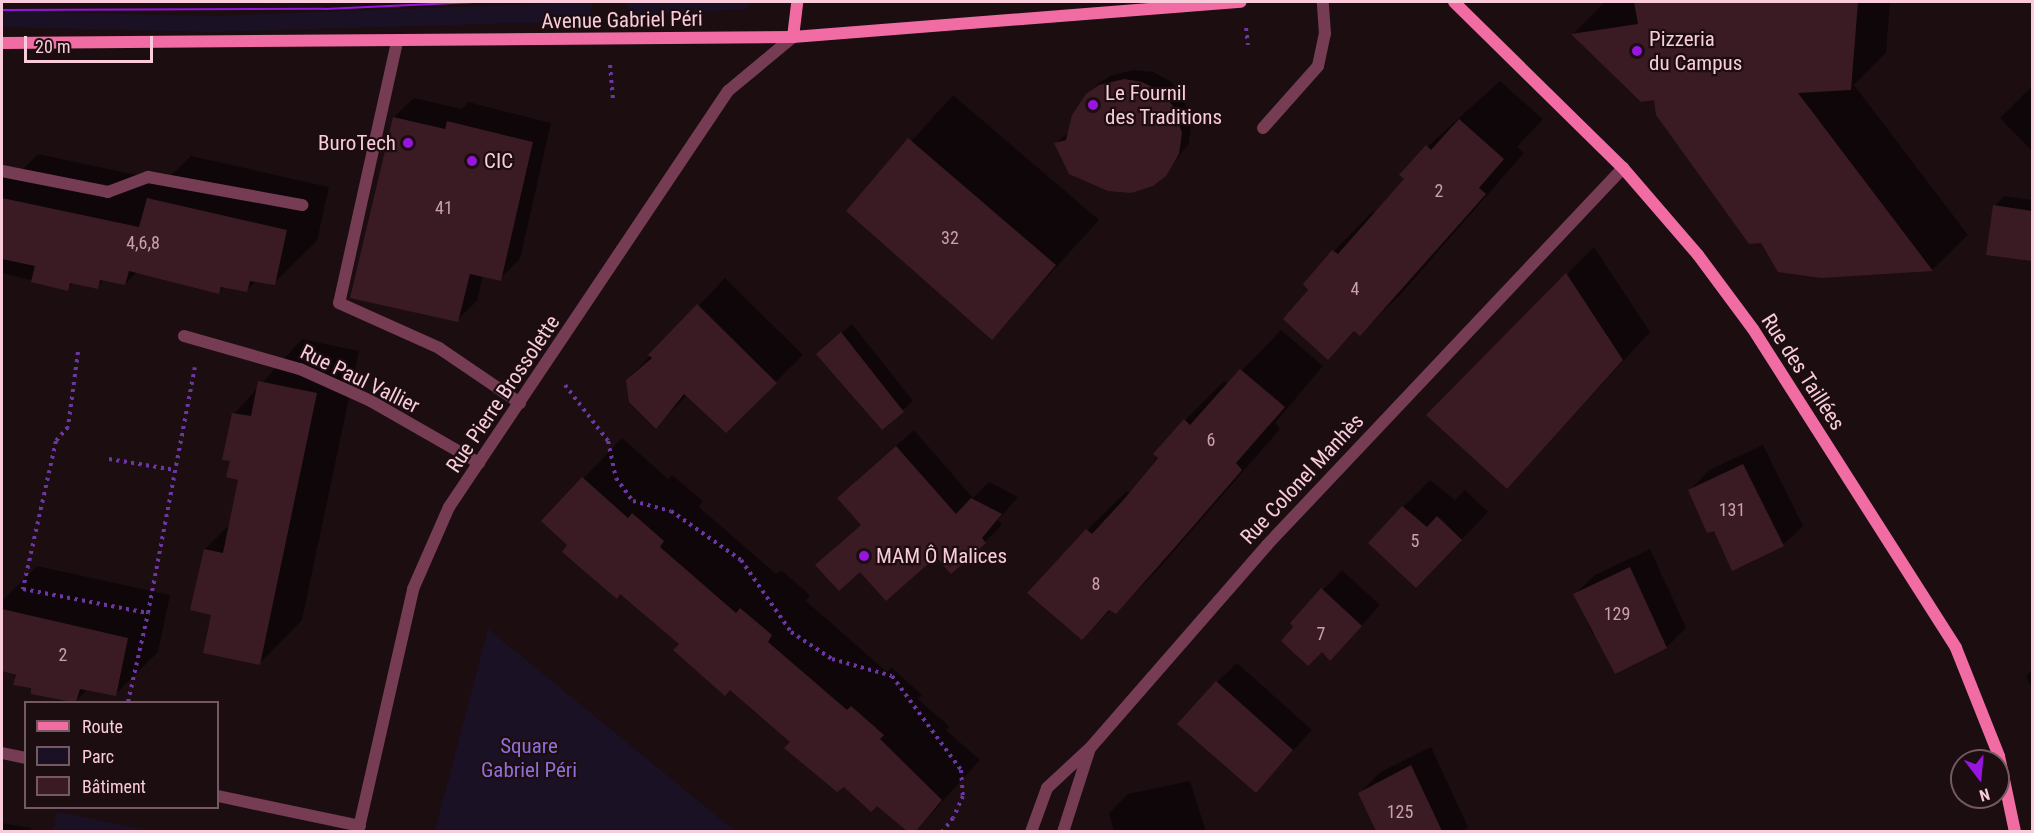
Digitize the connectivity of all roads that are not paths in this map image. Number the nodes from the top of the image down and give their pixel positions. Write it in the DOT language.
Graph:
graph roads {
  1 [pos="797,2"];
  2 [pos="1241,2"];
  3 [pos="1323,2"];
  4 [pos="1454,2"];
  5 [pos="793,37"];
  6 [pos="397,42"];
  7 [pos="2,43"];
  8 [pos="1263,128"];
  9 [pos="1623,168"];
  10 [pos="2,171"];
  11 [pos="302,205"];
  12 [pos="184,336"];
  13 [pos="520,403"];
  14 [pos="479,463"];
  15 [pos="1091,747"];
  16 [pos="2,753"];
  17 [pos="24,758"];
  18 [pos="219,796"];
  19 [pos="359,829"];
  20 [pos="1031,831"];
  21 [pos="1063,831"];
  22 [pos="2015,831"];
  1 -- 5 [label="main road"];
  2 -- 5 [label="main road, Avenue Gabriel Péri"];
  3 -- 8 [label="street"];
  4 -- 9 [label="main road, Rue des Taillées"];
  5 -- 6 [label="main road, Avenue Gabriel Péri"];
  5 -- 13 [label="street, Rue Pierre Brossolette"];
  6 -- 7 [label="main road, Avenue Gabriel Péri"];
  6 -- 13 [label="street"];
  9 -- 15 [label="street, Rue Colonel Manhès"];
  9 -- 22 [label="main road, Rue des Taillées"];
  10 -- 11 [label="street"];
  12 -- 14 [label="street, Rue Paul Vallier"];
  13 -- 14 [label="street, Rue Pierre Brossolette"];
  14 -- 19 [label="street, Rue Pierre Brossolette"];
  15 -- 20 [label="street, Rue Colonel Manhès"];
  15 -- 21 [label="street"];
  16 -- 17 [label="street"];
  18 -- 19 [label="street"];
}
